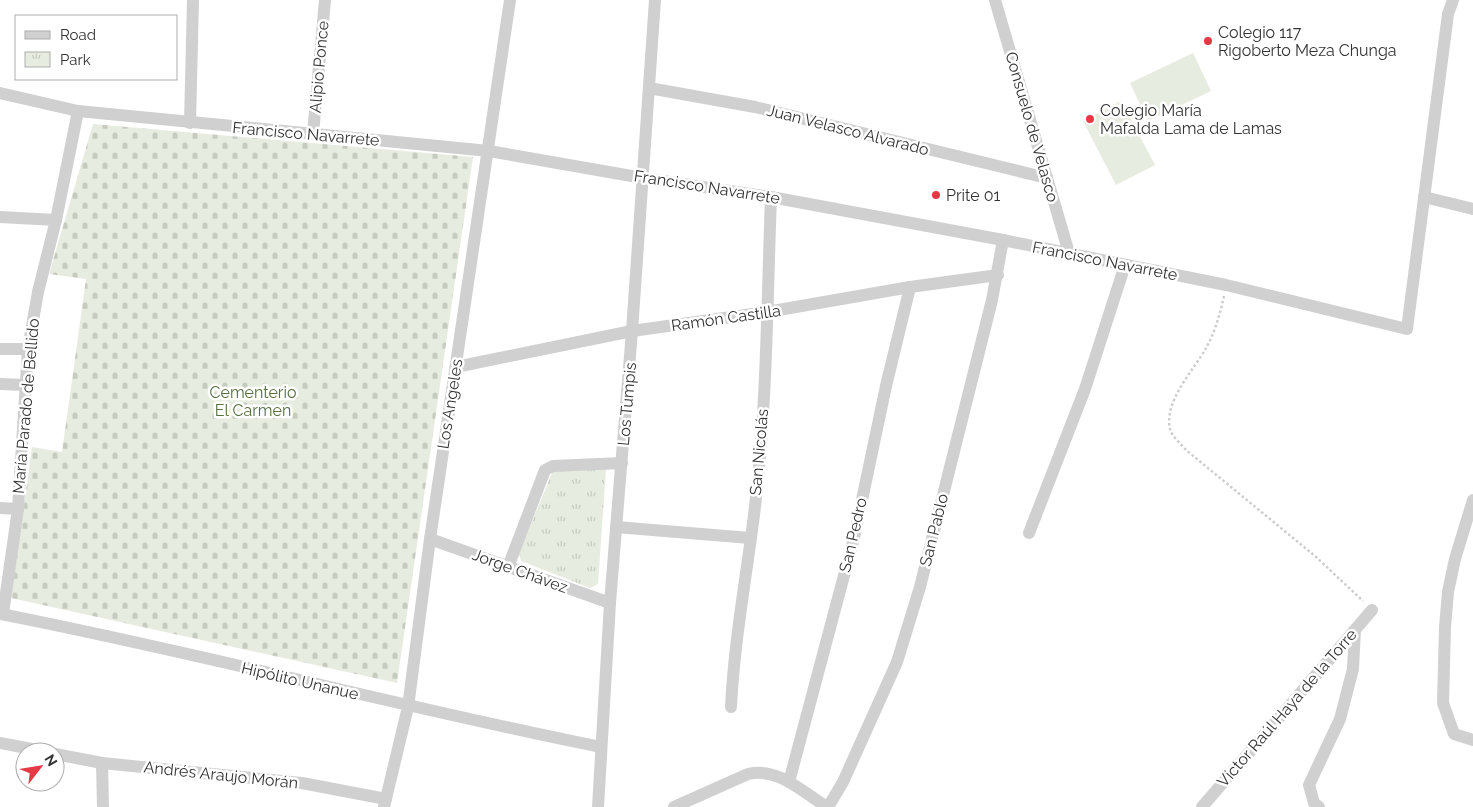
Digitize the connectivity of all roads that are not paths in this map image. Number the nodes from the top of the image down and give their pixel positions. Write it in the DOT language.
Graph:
graph roads {
  1 [pos="193,0"];
  2 [pos="325,0"];
  3 [pos="510,0"];
  4 [pos="654,0"];
  5 [pos="995,0"];
  6 [pos="1453,0"];
  7 [pos="649,88"];
  8 [pos="0,93"];
  9 [pos="78,111"];
  10 [pos="190,123"];
  11 [pos="313,134"];
  12 [pos="489,151"];
  13 [pos="643,178"];
  14 [pos="1047,178"];
  15 [pos="772,196"];
  16 [pos="1424,197"];
  17 [pos="1473,209"];
  18 [pos="0,217"];
  19 [pos="56,220"];
  20 [pos="1003,240"];
  21 [pos="1069,254"];
  22 [pos="1125,264"];
  23 [pos="998,275"];
  24 [pos="910,287"];
  25 [pos="767,312"];
  26 [pos="632,331"];
  27 [pos="0,349"];
  28 [pos="28,350"];
  29 [pos="456,367"];
  30 [pos="0,384"];
  31 [pos="25,385"];
  32 [pos="622,463"];
  33 [pos="1473,500"];
  34 [pos="0,508"];
  35 [pos="18,509"];
  36 [pos="616,527"];
  37 [pos="1029,533"];
  38 [pos="750,538"];
  39 [pos="430,539"];
  40 [pos="508,567"];
  41 [pos="610,603"];
  42 [pos="1372,610"];
  43 [pos="2,614"];
  44 [pos="1355,630"];
  45 [pos="408,707"];
  46 [pos="731,707"];
  47 [pos="1473,740"];
  48 [pos="0,743"];
  49 [pos="15,746"];
  50 [pos="601,747"];
  51 [pos="65,756"];
  52 [pos="102,763"];
  53 [pos="789,782"];
  54 [pos="385,803"];
  55 [pos="1207,805"];
  56 [pos="102,807"];
  57 [pos="598,807"];
  58 [pos="674,807"];
  59 [pos="828,807"];
  60 [pos="1320,807"];
  1 -- 10 [label="street"];
  2 -- 11 [label="street, Alipio Ponce"];
  3 -- 12 [label="street, Los Angeles"];
  4 -- 7 [label="street, Los Tumpis"];
  5 -- 14 [label="street, Consuelo de Velasco"];
  6 -- 16 [label="street"];
  7 -- 13 [label="street, Los Tumpis"];
  7 -- 14 [label="street, Juan Velasco Alvarado"];
  8 -- 9 [label="street, Francisco Navarrete"];
  9 -- 10 [label="street, Francisco Navarrete"];
  9 -- 19 [label="street, María Parado de Bellido"];
  10 -- 11 [label="street, Francisco Navarrete"];
  11 -- 12 [label="street, Francisco Navarrete"];
  12 -- 13 [label="street, Francisco Navarrete"];
  12 -- 29 [label="street, Los Angeles"];
  13 -- 15 [label="street, Francisco Navarrete"];
  13 -- 26 [label="street, Los Tumpis"];
  14 -- 21 [label="street, Consuelo de Velasco"];
  15 -- 20 [label="street, Francisco Navarrete"];
  15 -- 25 [label="street, San Nicolás"];
  16 -- 17 [label="street"];
  16 -- 22 [label="street, Francisco Navarrete"];
  18 -- 19 [label="street"];
  19 -- 28 [label="street, María Parado de Bellido"];
  20 -- 21 [label="street, Francisco Navarrete"];
  20 -- 23 [label="street, San Pablo"];
  21 -- 22 [label="street, Francisco Navarrete"];
  22 -- 37 [label="street"];
  23 -- 24 [label="street, Ramón Castilla"];
  23 -- 59 [label="street, San Pablo"];
  24 -- 25 [label="street, Ramón Castilla"];
  24 -- 53 [label="street, San Pedro"];
  25 -- 26 [label="street, Ramón Castilla"];
  25 -- 38 [label="street, San Nicolás"];
  26 -- 29 [label="street, Ramón Castilla"];
  26 -- 32 [label="street, Los Tumpis"];
  27 -- 28 [label="street"];
  28 -- 31 [label="street, María Parado de Bellido"];
  29 -- 39 [label="street, Los Angeles"];
  30 -- 31 [label="street"];
  31 -- 35 [label="street, María Parado de Bellido"];
  32 -- 36 [label="street, Los Tumpis"];
  32 -- 40 [label="street"];
  33 -- 47 [label="street"];
  34 -- 35 [label="street"];
  35 -- 43 [label="street, María Parado de Bellido"];
  36 -- 38 [label="street"];
  36 -- 41 [label="street, Los Tumpis"];
  38 -- 46 [label="street, San Nicolás"];
  39 -- 40 [label="street, Jorge Chávez"];
  39 -- 45 [label="street, Los Angeles"];
  40 -- 41 [label="street, Jorge Chávez"];
  41 -- 50 [label="street, Los Tumpis"];
  42 -- 44 [label="street, Víctor Raúl Haya de la Torre"];
  43 -- 45 [label="street, Hipólito Unanue"];
  44 -- 55 [label="street, Víctor Raúl Haya de la Torre"];
  44 -- 60 [label="street"];
  45 -- 50 [label="street, Hipólito Unanue"];
  45 -- 54 [label="street, Los Angeles"];
  48 -- 49 [label="street"];
  50 -- 57 [label="street, Los Tumpis"];
  51 -- 52 [label="street, Andrés Araujo Morán"];
  52 -- 54 [label="street, Andrés Araujo Morán"];
  52 -- 56 [label="street"];
  53 -- 58 [label="street"];
  53 -- 59 [label="street"];
}
